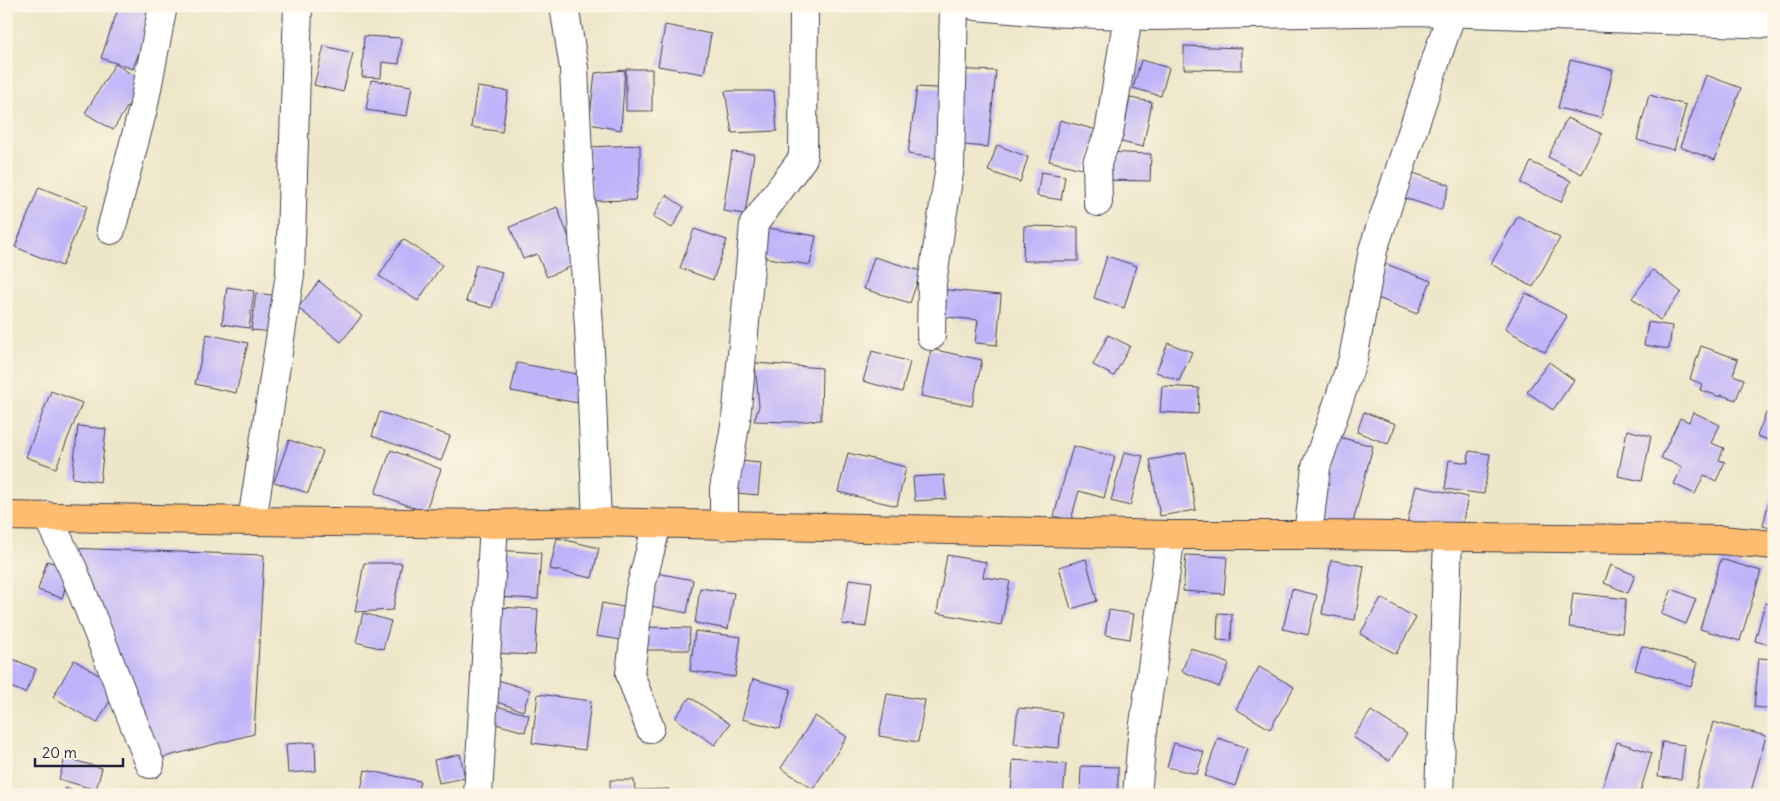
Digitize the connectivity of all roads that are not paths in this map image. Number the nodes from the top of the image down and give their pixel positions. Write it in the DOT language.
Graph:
graph roads {
  1 [pos="163,6"];
  2 [pos="298,6"];
  3 [pos="564,6"];
  4 [pos="804,6"];
  5 [pos="954,6"];
  6 [pos="976,6"];
  7 [pos="1452,12"];
  8 [pos="1128,16"];
  9 [pos="1774,24"];
  10 [pos="1098,202"];
  11 [pos="111,230"];
  12 [pos="931,336"];
  13 [pos="6,516"];
  14 [pos="47,516"];
  15 [pos="252,522"];
  16 [pos="597,522"];
  17 [pos="494,524"];
  18 [pos="656,524"];
  19 [pos="724,526"];
  20 [pos="1171,535"];
  21 [pos="1308,535"];
  22 [pos="1448,536"];
  23 [pos="1774,545"];
  24 [pos="650,728"];
  25 [pos="150,764"];
  26 [pos="478,795"];
  27 [pos="1138,795"];
  28 [pos="1439,795"];
  1 -- 11 [label="street"];
  2 -- 15 [label="street"];
  3 -- 16 [label="street"];
  4 -- 19 [label="street"];
  5 -- 12 [label="street"];
  6 -- 8 [label="street"];
  7 -- 8 [label="street"];
  7 -- 9 [label="street"];
  7 -- 21 [label="street"];
  8 -- 10 [label="street"];
  13 -- 14 [label="main road"];
  14 -- 15 [label="main road"];
  14 -- 25 [label="street"];
  15 -- 17 [label="main road"];
  16 -- 17 [label="main road"];
  16 -- 18 [label="main road"];
  17 -- 26 [label="street"];
  18 -- 19 [label="main road"];
  18 -- 24 [label="street"];
  19 -- 20 [label="main road"];
  20 -- 21 [label="main road"];
  20 -- 27 [label="street"];
  21 -- 22 [label="main road"];
  22 -- 23 [label="main road"];
  22 -- 28 [label="street"];
}
